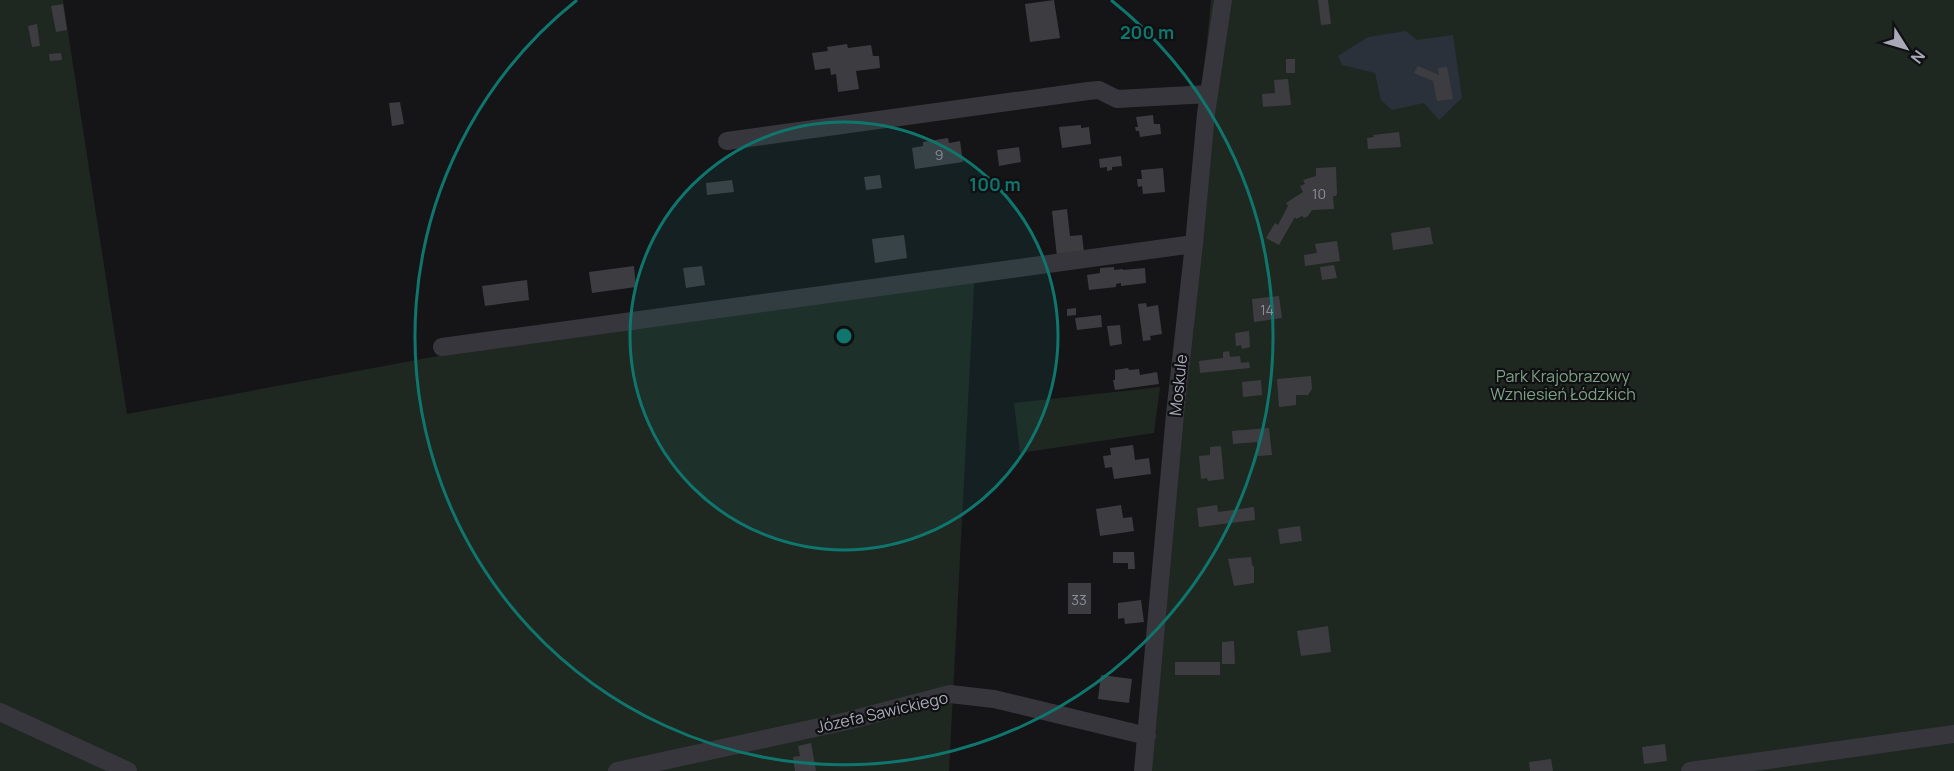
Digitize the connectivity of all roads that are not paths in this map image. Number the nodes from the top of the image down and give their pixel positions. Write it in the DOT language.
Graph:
graph roads {
  1 [pos="1222,0"];
  2 [pos="1209,94"];
  3 [pos="727,141"];
  4 [pos="1194,244"];
  5 [pos="442,347"];
  6 [pos="0,712"];
  7 [pos="1954,734"];
  8 [pos="1147,736"];
  9 [pos="128,771"];
  10 [pos="617,771"];
  11 [pos="1143,771"];
  12 [pos="1690,771"];
  1 -- 2 [label="street, Moskule"];
  2 -- 3 [label="street"];
  2 -- 4 [label="street, Moskule"];
  4 -- 5 [label="street"];
  4 -- 8 [label="street, Moskule"];
  6 -- 9 [label="street"];
  7 -- 12 [label="street"];
  8 -- 10 [label="street, Józefa Sawickiego"];
  8 -- 11 [label="street, Moskule"];
}
